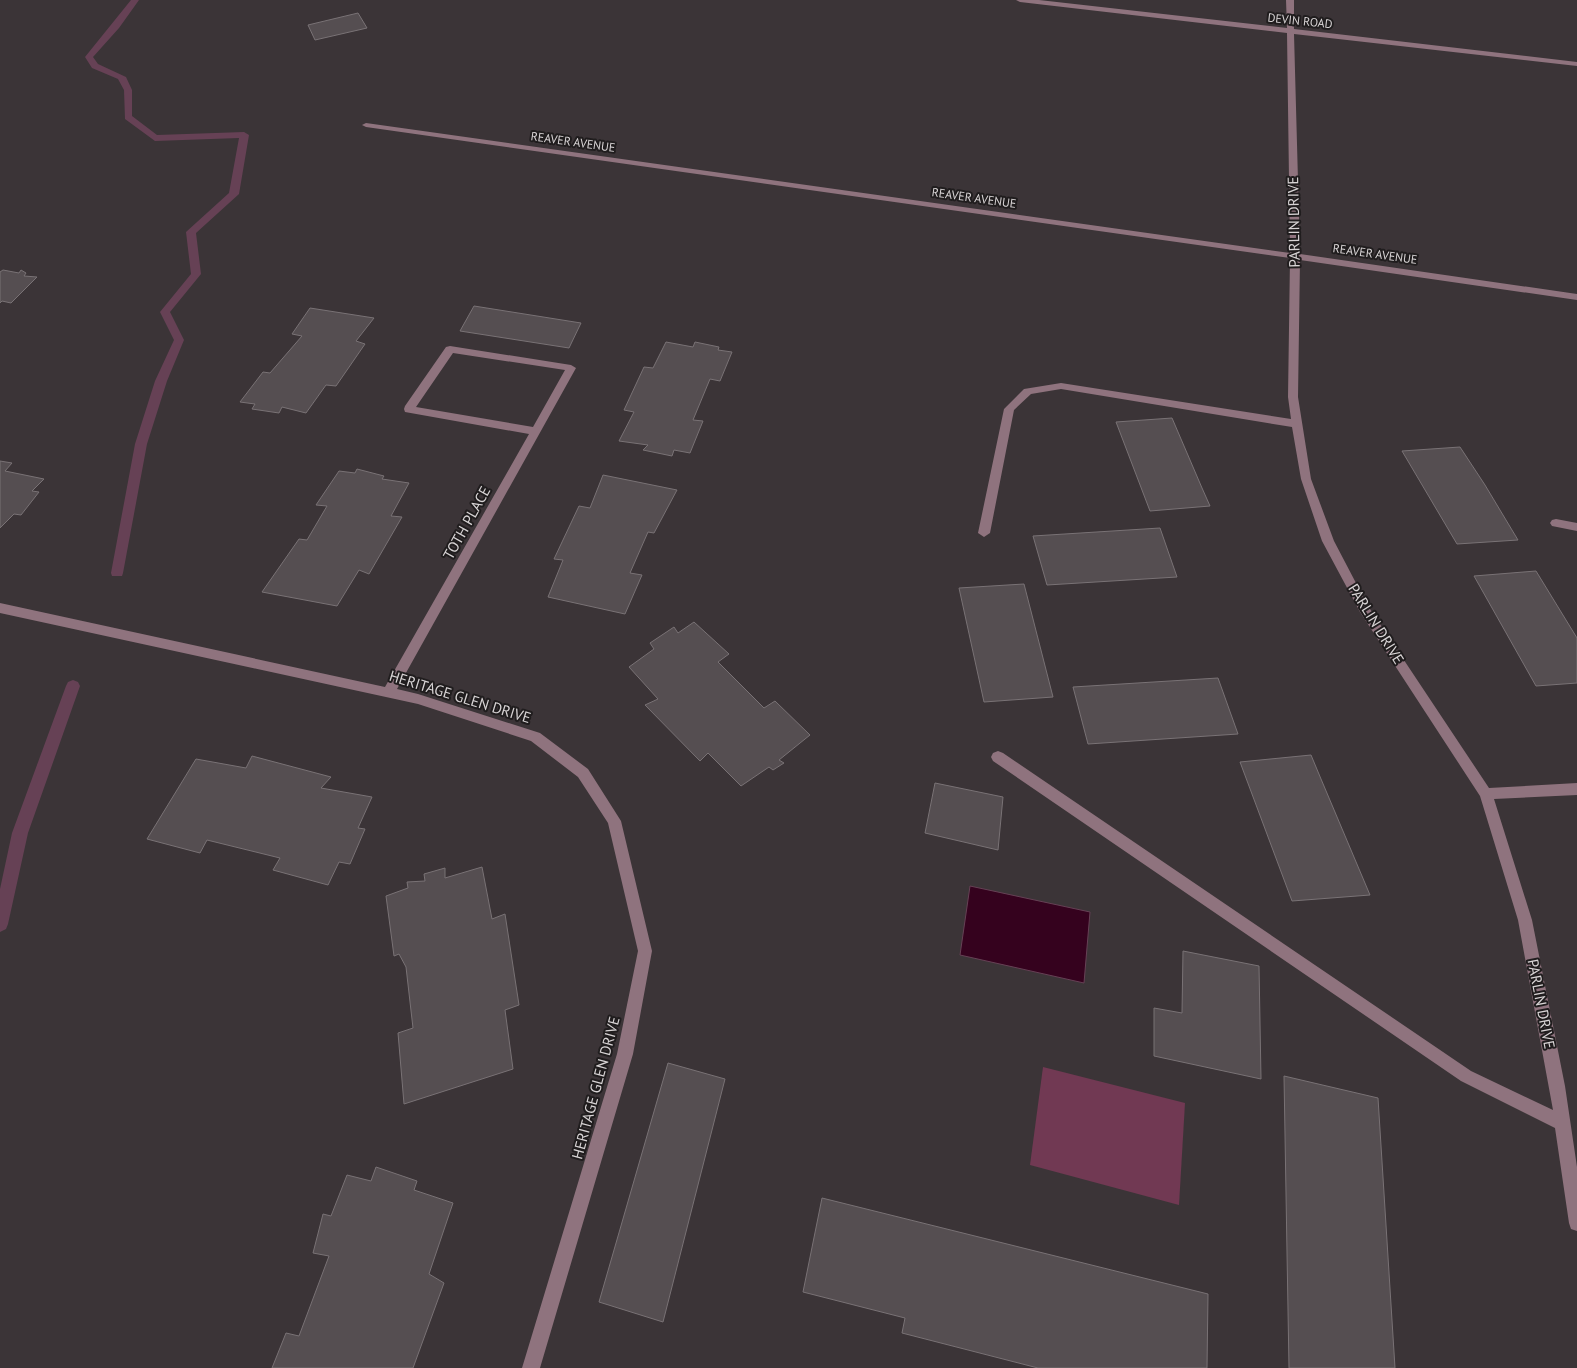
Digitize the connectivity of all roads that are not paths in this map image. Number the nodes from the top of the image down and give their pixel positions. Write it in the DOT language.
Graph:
graph roads {
  1 [pos="1020,0"];
  2 [pos="1290,0"];
  3 [pos="1290,31"];
  4 [pos="1577,64"];
  5 [pos="366,125"];
  6 [pos="1296,256"];
  7 [pos="1577,297"];
  8 [pos="1297,424"];
  9 [pos="535,432"];
  10 [pos="1556,523"];
  11 [pos="1577,527"];
  12 [pos="984,533"];
  13 [pos="0,608"];
  14 [pos="390,692"];
  15 [pos="998,757"];
  16 [pos="1577,789"];
  17 [pos="1486,794"];
  18 [pos="1562,1123"];
  19 [pos="1577,1223"];
  20 [pos="530,1368"];
  1 -- 3 [label="street, DEVIN ROAD"];
  2 -- 3 [label="street, PARLIN DRIVE"];
  3 -- 4 [label="street, DEVIN ROAD"];
  3 -- 6 [label="street, PARLIN DRIVE"];
  5 -- 6 [label="street, REAVER AVENUE"];
  6 -- 7 [label="street, REAVER AVENUE"];
  6 -- 8 [label="street, PARLIN DRIVE"];
  8 -- 12 [label="street"];
  8 -- 17 [label="street, PARLIN DRIVE"];
  9 -- 9 [label="street, TOTH PLACE"];
  9 -- 14 [label="street, TOTH PLACE"];
  10 -- 11 [label="street"];
  13 -- 14 [label="street, HERITAGE GLEN DRIVE"];
  14 -- 20 [label="street, HERITAGE GLEN DRIVE"];
  15 -- 18 [label="street"];
  16 -- 17 [label="street"];
  17 -- 18 [label="street, PARLIN DRIVE"];
  18 -- 19 [label="street, PARLIN DRIVE"];
}
